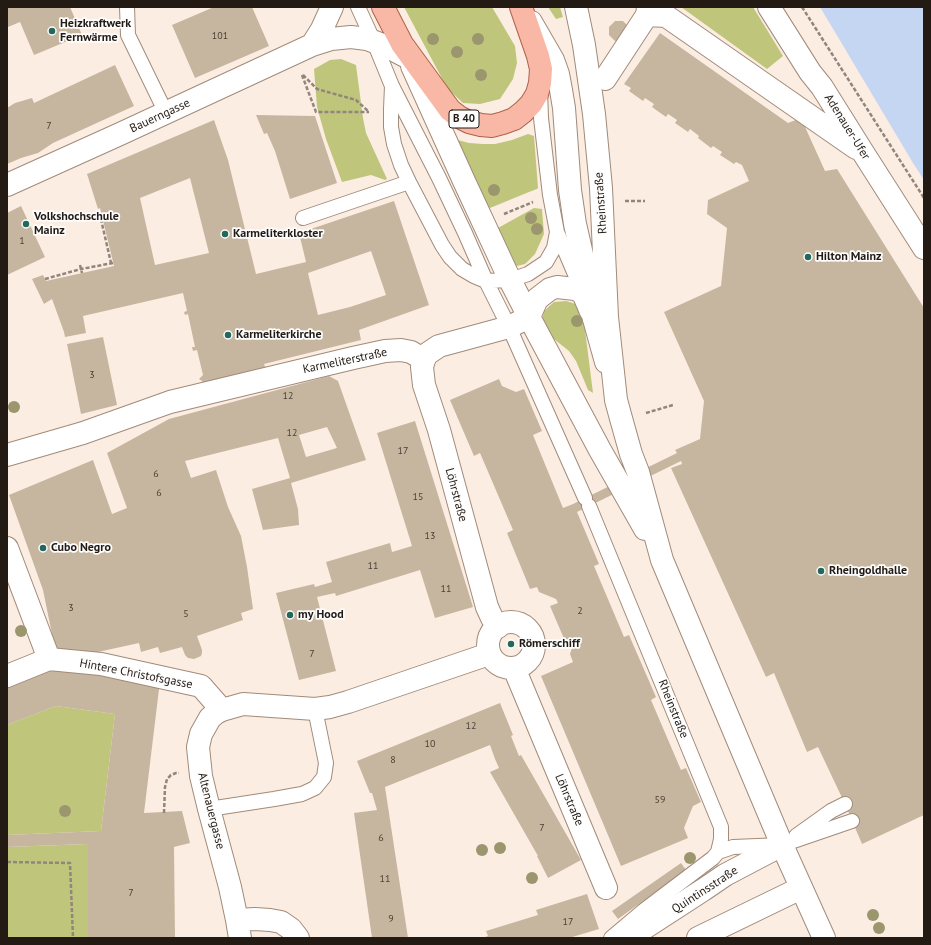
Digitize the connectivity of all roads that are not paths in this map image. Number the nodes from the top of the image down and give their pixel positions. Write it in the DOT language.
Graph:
graph roads {
  1 [pos="127,7"];
  2 [pos="332,7"];
  3 [pos="358,7"];
  4 [pos="383,7"];
  5 [pos="576,7"];
  6 [pos="769,7"];
  7 [pos="521,8"];
  8 [pos="654,13"];
  9 [pos="374,42"];
  10 [pos="312,45"];
  11 [pos="405,51"];
  12 [pos="605,79"];
  13 [pos="540,83"];
  14 [pos="392,86"];
  15 [pos="166,113"];
  16 [pos="864,154"];
  17 [pos="409,182"];
  18 [pos="7,185"];
  19 [pos="303,218"];
  20 [pos="557,232"];
  21 [pos="924,248"];
  22 [pos="510,280"];
  23 [pos="486,281"];
  24 [pos="583,293"];
  25 [pos="607,317"];
  26 [pos="529,318"];
  27 [pos="509,327"];
  28 [pos="424,360"];
  29 [pos="616,400"];
  30 [pos="7,455"];
  31 [pos="7,548"];
  32 [pos="662,560"];
  33 [pos="498,627"];
  34 [pos="489,654"];
  35 [pos="49,659"];
  36 [pos="514,668"];
  37 [pos="7,676"];
  38 [pos="315,709"];
  39 [pos="222,710"];
  40 [pos="845,804"];
  41 [pos="209,809"];
  42 [pos="852,821"];
  43 [pos="782,846"];
  44 [pos="718,852"];
  45 [pos="606,888"];
  46 [pos="801,888"];
  47 [pos="238,929"];
  48 [pos="298,938"];
  49 [pos="610,938"];
  50 [pos="629,938"];
  51 [pos="698,938"];
  52 [pos="824,938"];
  1 -- 15 [label="lane"];
  2 -- 10 [label="street"];
  3 -- 9 [label="lane, Rheinstraße"];
  4 -- 11 [label="main road, Rheinstraße / B 40"];
  5 -- 25 [label="street, Rheinstraße"];
  6 -- 16 [label="street, Adenauer-Ufer"];
  7 -- 13 [label="main road, Rheinstraße / B 40"];
  7 -- 25 [label="street"];
  8 -- 12 [label="street"];
  8 -- 16 [label="street"];
  9 -- 10 [label="street, Bauerngasse"];
  9 -- 11 [label="street, Bauerngasse"];
  9 -- 14 [label="lane, Rheinstraße"];
  10 -- 15 [label="street, Bauerngasse"];
  11 -- 13 [label="main road, Rheinstraße / B 40"];
  11 -- 22 [label="street, Rheinstraße"];
  13 -- 20 [label="lane, Rheinstraße"];
  14 -- 17 [label="lane, Rheinstraße"];
  14 -- 23 [label="lane, Rheinstraße"];
  15 -- 18 [label="street, Bauerngasse"];
  16 -- 21 [label="street, Adenauer-Ufer"];
  17 -- 19 [label="lane"];
  17 -- 23 [label="lane, Rheinstraße"];
  20 -- 22 [label="lane, Rheinstraße"];
  20 -- 24 [label="lane, Rheinstraße"];
  22 -- 23 [label="lane, Rheinstraße"];
  22 -- 26 [label="street, Rheinstraße"];
  23 -- 27 [label="lane, Rheinstraße"];
  24 -- 26 [label="street"];
  24 -- 29 [label="street, Rheinstraße"];
  25 -- 29 [label="street, Rheinstraße"];
  26 -- 27 [label="street"];
  26 -- 32 [label="street, Rheinstraße"];
  27 -- 28 [label="street"];
  27 -- 44 [label="lane, Rheinstraße"];
  28 -- 30 [label="street, Karmeliterstraße"];
  28 -- 33 [label="street, Löhrstraße"];
  29 -- 32 [label="street, Rheinstraße"];
  31 -- 35 [label="street"];
  32 -- 43 [label="street, Rheinstraße"];
  33 -- 34 [label="street"];
  33 -- 36 [label="street"];
  34 -- 36 [label="street"];
  34 -- 38 [label="street"];
  35 -- 37 [label="street, Hintere Christofsgasse"];
  35 -- 39 [label="street, Hintere Christofsgasse"];
  36 -- 45 [label="street, Löhrstraße"];
  38 -- 39 [label="street"];
  38 -- 41 [label="lane"];
  39 -- 41 [label="street, Altenauergasse"];
  40 -- 43 [label="lane"];
  41 -- 47 [label="street, Altenauergasse"];
  42 -- 43 [label="lane"];
  43 -- 44 [label="lane"];
  43 -- 46 [label="street, Rheinstraße"];
  43 -- 50 [label="street, Quintinsstraße"];
  44 -- 49 [label="lane, Quintinsstraße"];
  46 -- 51 [label="street"];
  46 -- 52 [label="street, Rheinstraße"];
  47 -- 48 [label="street, Altenauergasse"];
}
